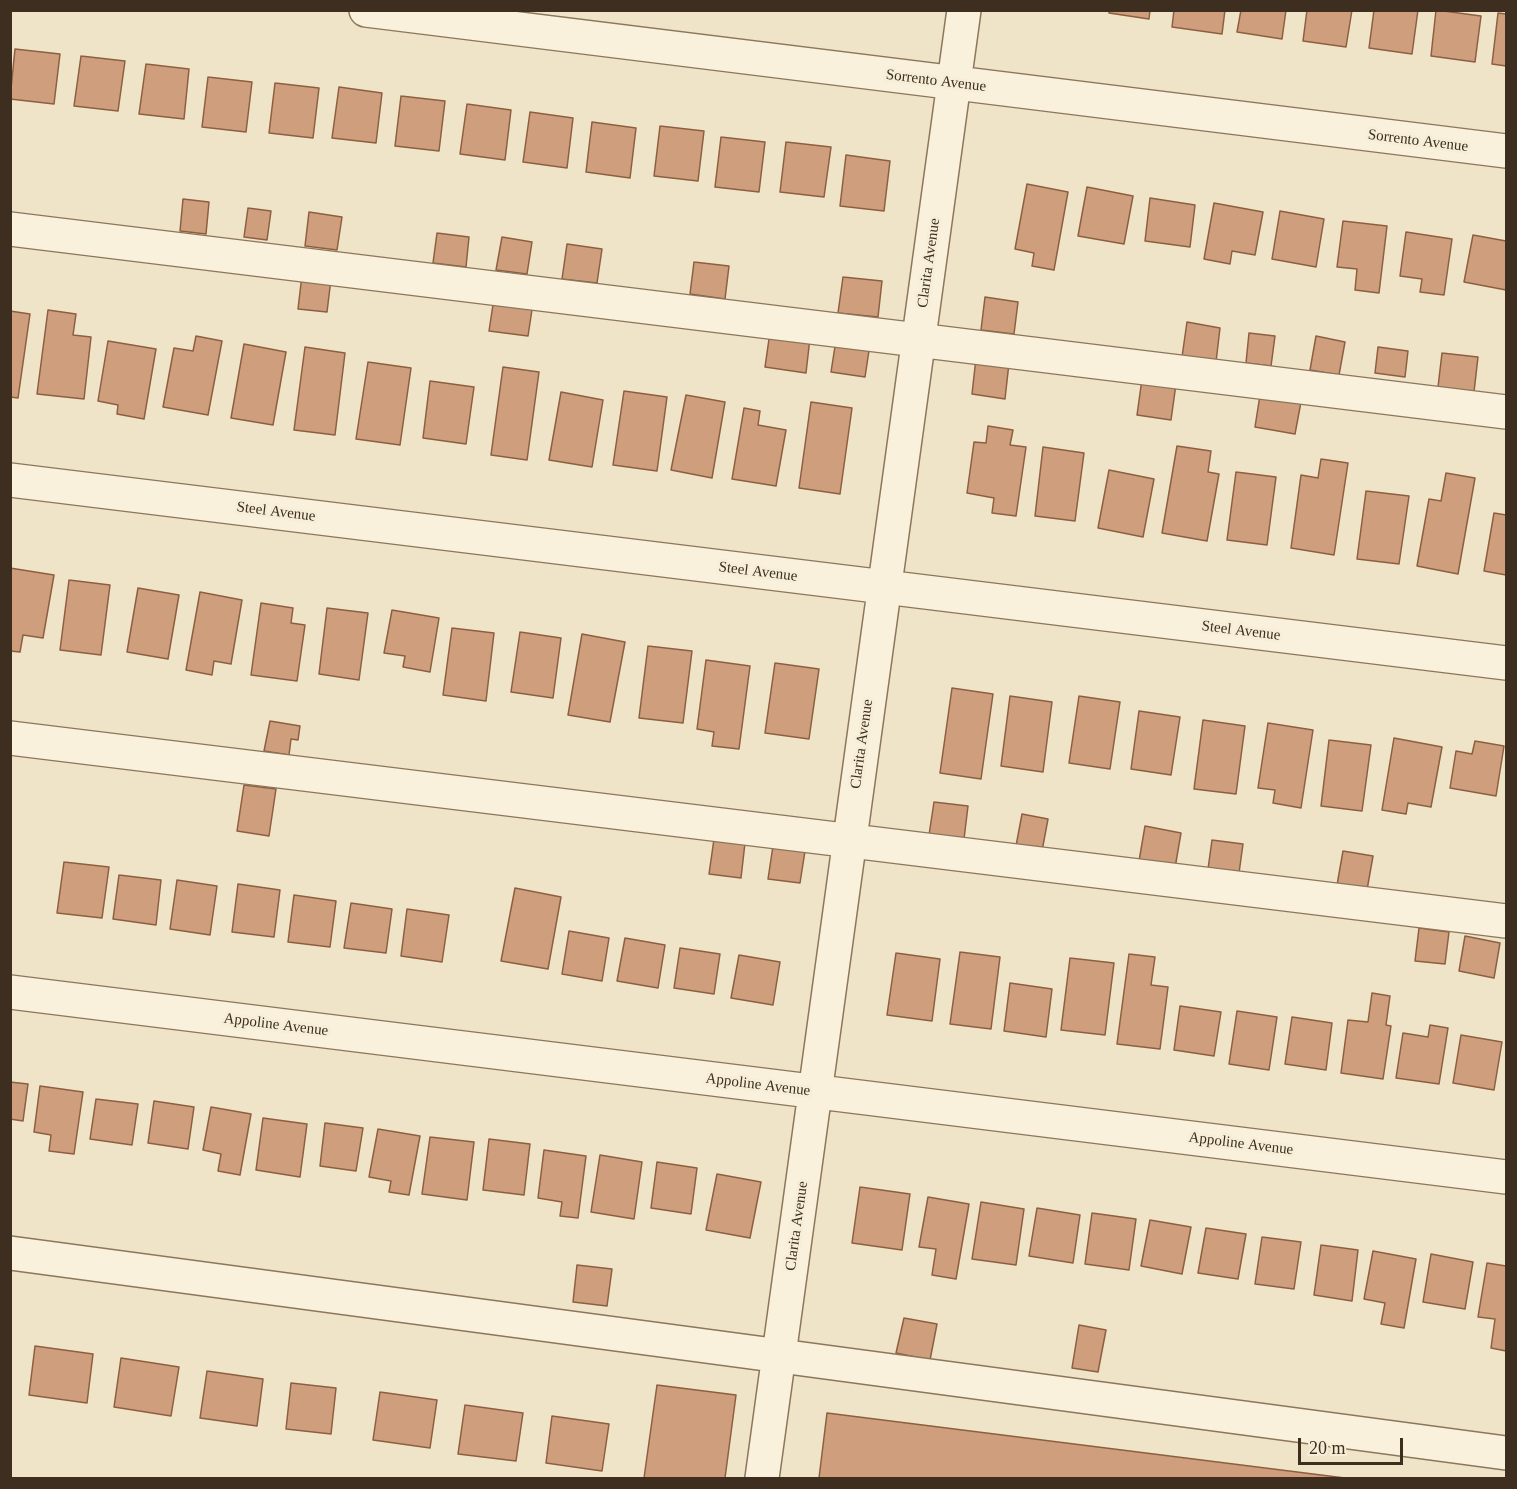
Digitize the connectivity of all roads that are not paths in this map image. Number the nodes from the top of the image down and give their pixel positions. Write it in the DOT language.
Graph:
graph roads {
  1 [pos="366,10"];
  2 [pos="964,10"];
  3 [pos="954,83"];
  4 [pos="1506,152"];
  5 [pos="10,229"];
  6 [pos="918,340"];
  7 [pos="1506,411"];
  8 [pos="10,480"];
  9 [pos="884,587"];
  10 [pos="1506,663"];
  11 [pos="10,738"];
  12 [pos="849,841"];
  13 [pos="1506,921"];
  14 [pos="10,992"];
  15 [pos="815,1092"];
  16 [pos="1506,1177"];
  17 [pos="10,1253"];
  18 [pos="779,1357"];
  19 [pos="1506,1453"];
  20 [pos="762,1479"];
  1 -- 3 [label="street, Sorrento Avenue"];
  2 -- 3 [label="street, Clarita Avenue"];
  3 -- 4 [label="street, Sorrento Avenue"];
  3 -- 6 [label="street, Clarita Avenue"];
  5 -- 6 [label="street"];
  6 -- 7 [label="street"];
  6 -- 9 [label="street, Clarita Avenue"];
  8 -- 9 [label="street, Steel Avenue"];
  9 -- 10 [label="street, Steel Avenue"];
  9 -- 12 [label="street, Clarita Avenue"];
  11 -- 12 [label="street"];
  12 -- 13 [label="street"];
  12 -- 15 [label="street, Clarita Avenue"];
  14 -- 15 [label="street, Appoline Avenue"];
  15 -- 16 [label="street, Appoline Avenue"];
  15 -- 18 [label="street, Clarita Avenue"];
  17 -- 18 [label="street"];
  18 -- 19 [label="street"];
  18 -- 20 [label="street, Clarita Avenue"];
}
